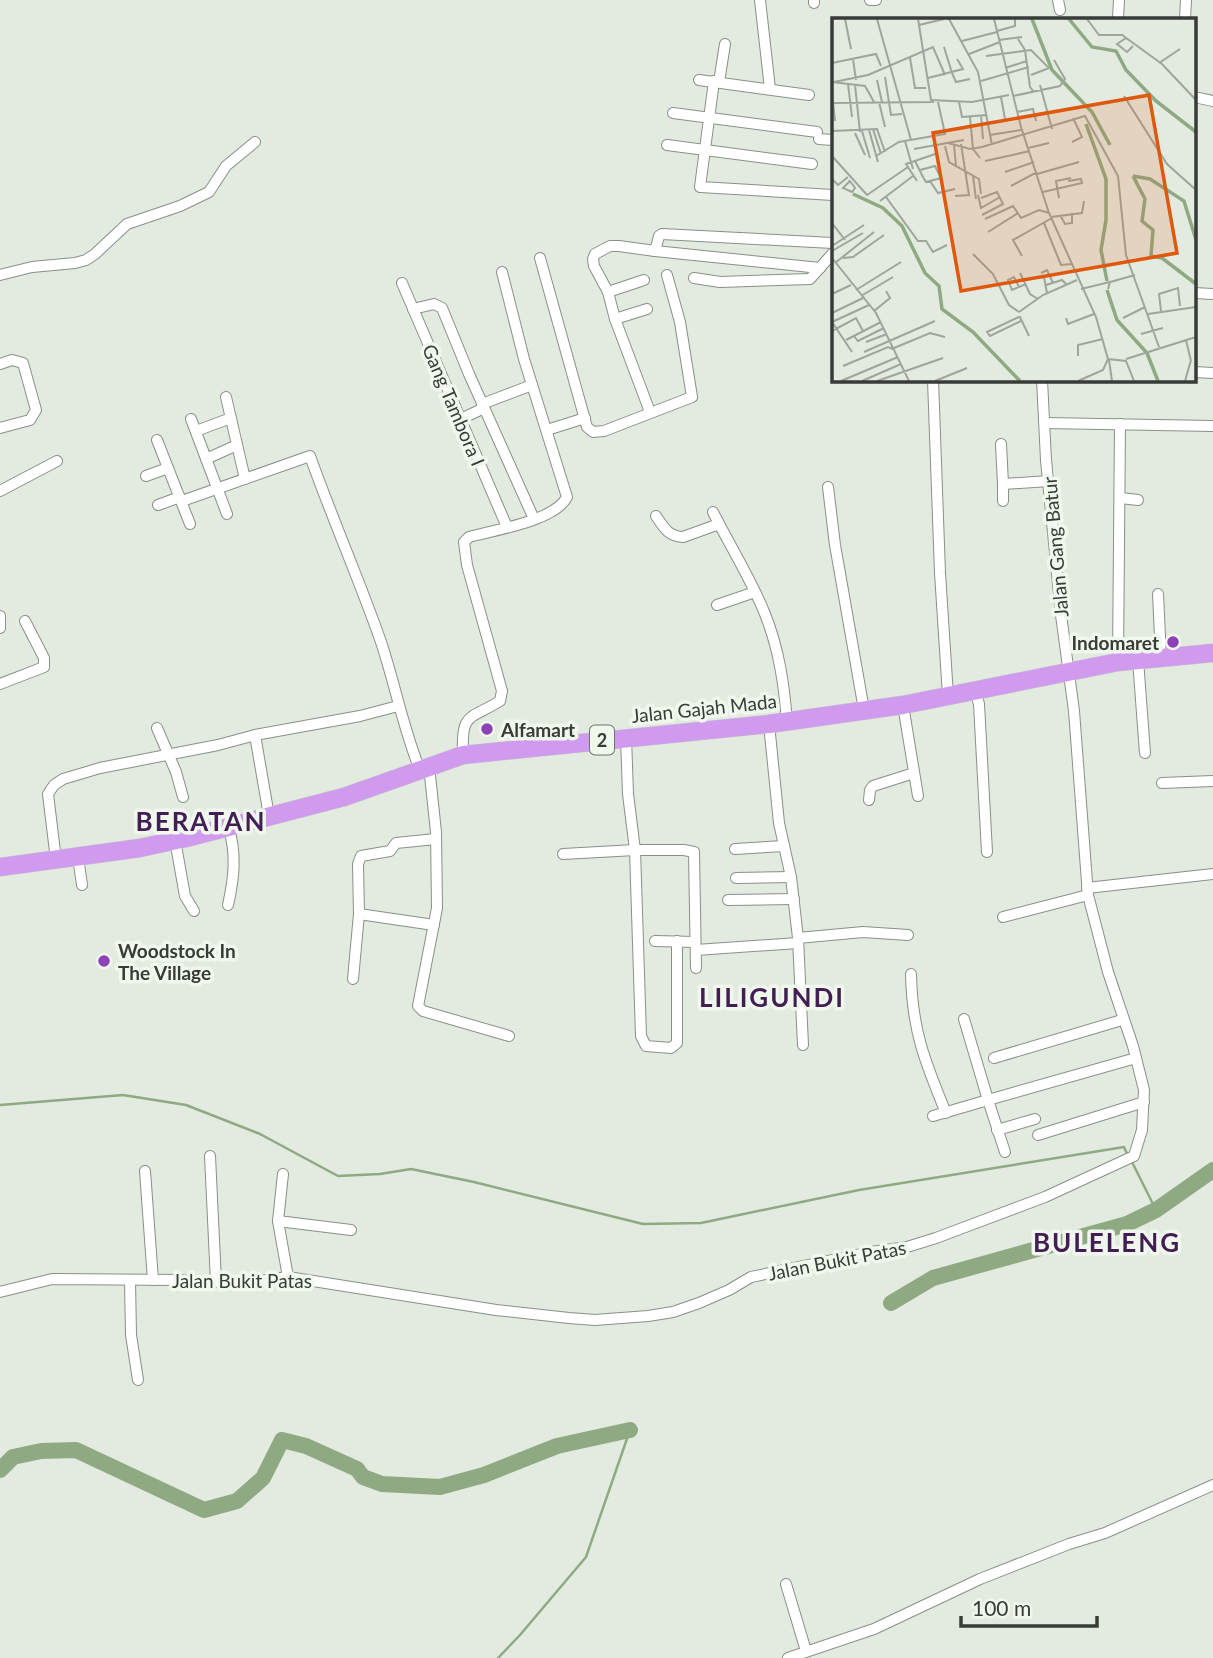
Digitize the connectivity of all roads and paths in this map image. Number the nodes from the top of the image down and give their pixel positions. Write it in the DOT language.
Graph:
graph roads {
  1 [pos="760,0"];
  2 [pos="870,0"];
  3 [pos="876,0"];
  4 [pos="1119,0"];
  5 [pos="1186,0"];
  6 [pos="1118,18"];
  7 [pos="1185,18"];
  8 [pos="725,44"];
  9 [pos="699,80"];
  10 [pos="717,82"];
  11 [pos="770,89"];
  12 [pos="809,95"];
  13 [pos="673,113"];
  14 [pos="709,117"];
  15 [pos="832,140"];
  16 [pos="256,142"];
  17 [pos="667,145"];
  18 [pos="705,150"];
  19 [pos="812,164"];
  20 [pos="832,195"];
  21 [pos="832,243"];
  22 [pos="655,251"];
  23 [pos="832,254"];
  24 [pos="540,258"];
  25 [pos="820,268"];
  26 [pos="502,272"];
  27 [pos="0,275"];
  28 [pos="667,275"];
  29 [pos="694,278"];
  30 [pos="644,280"];
  31 [pos="402,283"];
  32 [pos="608,292"];
  33 [pos="413,309"];
  34 [pos="648,309"];
  35 [pos="614,319"];
  36 [pos="0,365"];
  37 [pos="933,382"];
  38 [pos="1042,382"];
  39 [pos="532,385"];
  40 [pos="226,397"];
  41 [pos="483,406"];
  42 [pos="650,412"];
  43 [pos="231,418"];
  44 [pos="585,418"];
  45 [pos="191,419"];
  46 [pos="461,419"];
  47 [pos="1045,423"];
  48 [pos="1120,424"];
  49 [pos="1213,426"];
  50 [pos="0,428"];
  51 [pos="547,430"];
  52 [pos="196,431"];
  53 [pos="157,440"];
  54 [pos="1001,443"];
  55 [pos="237,445"];
  56 [pos="206,459"];
  57 [pos="57,461"];
  58 [pos="168,468"];
  59 [pos="146,476"];
  60 [pos="245,479"];
  61 [pos="1049,481"];
  62 [pos="1003,484"];
  63 [pos="828,487"];
  64 [pos="217,489"];
  65 [pos="0,491"];
  66 [pos="1121,498"];
  67 [pos="181,499"];
  68 [pos="1138,500"];
  69 [pos="1003,501"];
  70 [pos="158,505"];
  71 [pos="713,512"];
  72 [pos="227,514"];
  73 [pos="656,516"];
  74 [pos="534,519"];
  75 [pos="190,524"];
  76 [pos="719,524"];
  77 [pos="507,527"];
  78 [pos="755,592"];
  79 [pos="1158,594"];
  80 [pos="717,605"];
  81 [pos="0,616"];
  82 [pos="25,621"];
  83 [pos="0,628"];
  84 [pos="1213,653"];
  85 [pos="1161,658"];
  86 [pos="1138,660"];
  87 [pos="1118,662"];
  88 [pos="1068,672"];
  89 [pos="0,684"];
  90 [pos="975,691"];
  91 [pos="948,696"];
  92 [pos="903,705"];
  93 [pos="398,706"];
  94 [pos="864,710"];
  95 [pos="778,722"];
  96 [pos="157,728"];
  97 [pos="255,735"];
  98 [pos="626,737"];
  99 [pos="1145,752"];
  100 [pos="168,754"];
  101 [pos="463,755"];
  102 [pos="425,768"];
  103 [pos="914,773"];
  104 [pos="1213,781"];
  105 [pos="1162,783"];
  106 [pos="918,796"];
  107 [pos="183,797"];
  108 [pos="869,800"];
  109 [pos="269,816"];
  110 [pos="228,826"];
  111 [pos="436,839"];
  112 [pos="175,840"];
  113 [pos="784,846"];
  114 [pos="735,849"];
  115 [pos="635,850"];
  116 [pos="988,852"];
  117 [pos="563,854"];
  118 [pos="78,857"];
  119 [pos="56,860"];
  120 [pos="0,867"];
  121 [pos="1213,874"];
  122 [pos="791,877"];
  123 [pos="736,878"];
  124 [pos="82,885"];
  125 [pos="1088,892"];
  126 [pos="794,899"];
  127 [pos="728,900"];
  128 [pos="229,905"];
  129 [pos="194,911"];
  130 [pos="359,915"];
  131 [pos="1003,916"];
  132 [pos="434,925"];
  133 [pos="908,935"];
  134 [pos="798,940"];
  135 [pos="655,941"];
  136 [pos="677,941"];
  137 [pos="696,946"];
  138 [pos="696,968"];
  139 [pos="911,974"];
  140 [pos="353,979"];
  141 [pos="964,1019"];
  142 [pos="1122,1020"];
  143 [pos="509,1036"];
  144 [pos="803,1045"];
  145 [pos="994,1058"];
  146 [pos="1136,1058"];
  147 [pos="988,1100"];
  148 [pos="1144,1102"];
  149 [pos="946,1113"];
  150 [pos="933,1116"];
  151 [pos="1035,1118"];
  152 [pos="998,1130"];
  153 [pos="1038,1135"];
  154 [pos="1005,1152"];
  155 [pos="211,1156"];
  156 [pos="145,1171"];
  157 [pos="283,1174"];
  158 [pos="278,1221"];
  159 [pos="351,1230"];
  160 [pos="288,1277"];
  161 [pos="130,1280"];
  162 [pos="153,1280"];
  163 [pos="216,1282"];
  164 [pos="0,1292"];
  165 [pos="138,1380"];
  166 [pos="1213,1485"];
  167 [pos="786,1584"];
  168 [pos="806,1651"];
  169 [pos="788,1658"];
  1 -- 11 [label="street"];
  2 -- 3 [label="street"];
  4 -- 6 [label="street"];
  5 -- 7 [label="street"];
  8 -- 10 [label="street"];
  9 -- 10 [label="street"];
  10 -- 11 [label="street"];
  10 -- 14 [label="street"];
  11 -- 12 [label="street"];
  13 -- 14 [label="street"];
  14 -- 15 [label="street"];
  14 -- 18 [label="street"];
  16 -- 27 [label="street"];
  17 -- 18 [label="street"];
  18 -- 19 [label="street"];
  18 -- 20 [label="street"];
  21 -- 22 [label="street"];
  22 -- 25 [label="street"];
  22 -- 32 [label="street"];
  23 -- 25 [label="street"];
  24 -- 44 [label="street"];
  25 -- 29 [label="street"];
  26 -- 39 [label="street"];
  28 -- 42 [label="street"];
  30 -- 32 [label="street"];
  31 -- 33 [label="street, Gang Tambora I"];
  32 -- 35 [label="street"];
  33 -- 41 [label="street"];
  33 -- 46 [label="street, Gang Tambora I"];
  34 -- 35 [label="street"];
  35 -- 42 [label="street"];
  36 -- 50 [label="street"];
  37 -- 91 [label="street"];
  38 -- 47 [label="street, Jalan Gang Batur"];
  39 -- 41 [label="street"];
  39 -- 51 [label="street"];
  40 -- 43 [label="street"];
  41 -- 46 [label="street"];
  41 -- 74 [label="street"];
  42 -- 44 [label="street"];
  43 -- 52 [label="street"];
  43 -- 55 [label="street"];
  44 -- 51 [label="street"];
  45 -- 52 [label="street"];
  46 -- 77 [label="street, Gang Tambora I"];
  47 -- 48 [label="street"];
  47 -- 61 [label="street, Jalan Gang Batur"];
  48 -- 49 [label="street"];
  48 -- 66 [label="street"];
  51 -- 74 [label="street"];
  52 -- 56 [label="street"];
  53 -- 58 [label="street"];
  54 -- 62 [label="street"];
  55 -- 56 [label="street"];
  55 -- 60 [label="street"];
  56 -- 64 [label="street"];
  57 -- 65 [label="street"];
  58 -- 59 [label="street"];
  58 -- 67 [label="street"];
  60 -- 64 [label="street"];
  60 -- 93 [label="street"];
  61 -- 62 [label="street"];
  61 -- 88 [label="street, Jalan Gang Batur"];
  62 -- 69 [label="street"];
  63 -- 94 [label="street"];
  64 -- 67 [label="street"];
  64 -- 72 [label="street"];
  66 -- 68 [label="street"];
  66 -- 87 [label="street"];
  67 -- 70 [label="street"];
  67 -- 75 [label="street"];
  71 -- 76 [label="street"];
  73 -- 76 [label="street"];
  74 -- 77 [label="street"];
  76 -- 78 [label="street"];
  77 -- 101 [label="street"];
  78 -- 80 [label="street"];
  78 -- 95 [label="street"];
  79 -- 85 [label="street"];
  81 -- 83 [label="street"];
  82 -- 89 [label="street"];
  84 -- 85 [label="highway, Jalan Gajah Mada / 2"];
  85 -- 86 [label="highway, Jalan Gajah Mada / 2"];
  86 -- 87 [label="highway, Jalan Gajah Mada / 2"];
  86 -- 99 [label="street"];
  87 -- 88 [label="highway, Jalan Gajah Mada / 2"];
  88 -- 90 [label="highway, Jalan Gajah Mada / 2"];
  88 -- 125 [label="street, Jalan Bukit Patas"];
  90 -- 91 [label="highway, Jalan Gajah Mada / 2"];
  90 -- 116 [label="street"];
  91 -- 92 [label="highway, Jalan Gajah Mada / 2"];
  92 -- 94 [label="highway, Jalan Gajah Mada / 2"];
  92 -- 103 [label="street"];
  93 -- 97 [label="street"];
  93 -- 102 [label="street"];
  94 -- 95 [label="highway, Jalan Gajah Mada / 2"];
  95 -- 98 [label="highway, Jalan Gajah Mada / 2"];
  95 -- 113 [label="street"];
  96 -- 100 [label="street"];
  97 -- 100 [label="street"];
  97 -- 109 [label="street"];
  98 -- 101 [label="highway, Jalan Gajah Mada / 2"];
  98 -- 115 [label="street"];
  100 -- 107 [label="street"];
  100 -- 119 [label="street"];
  101 -- 102 [label="highway, Jalan Gajah Mada / 2"];
  102 -- 109 [label="highway, Jalan Gajah Mada / 2"];
  102 -- 111 [label="street"];
  103 -- 106 [label="street"];
  103 -- 108 [label="street"];
  104 -- 105 [label="street"];
  109 -- 110 [label="highway, Jalan Gajah Mada / 2"];
  110 -- 112 [label="highway, Jalan Gajah Mada / 2"];
  110 -- 128 [label="street"];
  111 -- 130 [label="street"];
  111 -- 132 [label="street"];
  112 -- 118 [label="highway, Jalan Gajah Mada / 2"];
  112 -- 129 [label="street"];
  113 -- 114 [label="street"];
  113 -- 122 [label="street"];
  115 -- 117 [label="street"];
  115 -- 136 [label="street"];
  115 -- 137 [label="street"];
  118 -- 119 [label="highway, Jalan Gajah Mada / 2"];
  118 -- 124 [label="street"];
  119 -- 120 [label="highway, Jalan Gajah Mada / 2"];
  121 -- 125 [label="street"];
  122 -- 123 [label="street"];
  122 -- 126 [label="street"];
  125 -- 131 [label="street"];
  125 -- 142 [label="street, Jalan Bukit Patas"];
  126 -- 127 [label="street"];
  126 -- 134 [label="street"];
  130 -- 132 [label="street"];
  130 -- 140 [label="street"];
  132 -- 143 [label="street"];
  133 -- 134 [label="street"];
  134 -- 137 [label="street"];
  134 -- 144 [label="street"];
  135 -- 136 [label="street"];
  136 -- 137 [label="street"];
  137 -- 138 [label="street"];
  139 -- 149 [label="street"];
  141 -- 147 [label="street"];
  142 -- 145 [label="street"];
  142 -- 146 [label="street, Jalan Bukit Patas"];
  146 -- 147 [label="street"];
  146 -- 148 [label="street, Jalan Bukit Patas"];
  147 -- 149 [label="street"];
  147 -- 152 [label="street"];
  148 -- 153 [label="street"];
  148 -- 160 [label="street, Jalan Bukit Patas"];
  149 -- 150 [label="street"];
  151 -- 152 [label="street"];
  152 -- 154 [label="street"];
  155 -- 163 [label="street"];
  156 -- 162 [label="street"];
  157 -- 158 [label="street"];
  158 -- 159 [label="street"];
  158 -- 160 [label="street"];
  160 -- 163 [label="street, Jalan Bukit Patas"];
  161 -- 162 [label="street, Jalan Bukit Patas"];
  161 -- 164 [label="street, Jalan Bukit Patas"];
  161 -- 165 [label="street"];
  162 -- 163 [label="street, Jalan Bukit Patas"];
  166 -- 168 [label="street"];
  167 -- 168 [label="street"];
  168 -- 169 [label="street"];
}
